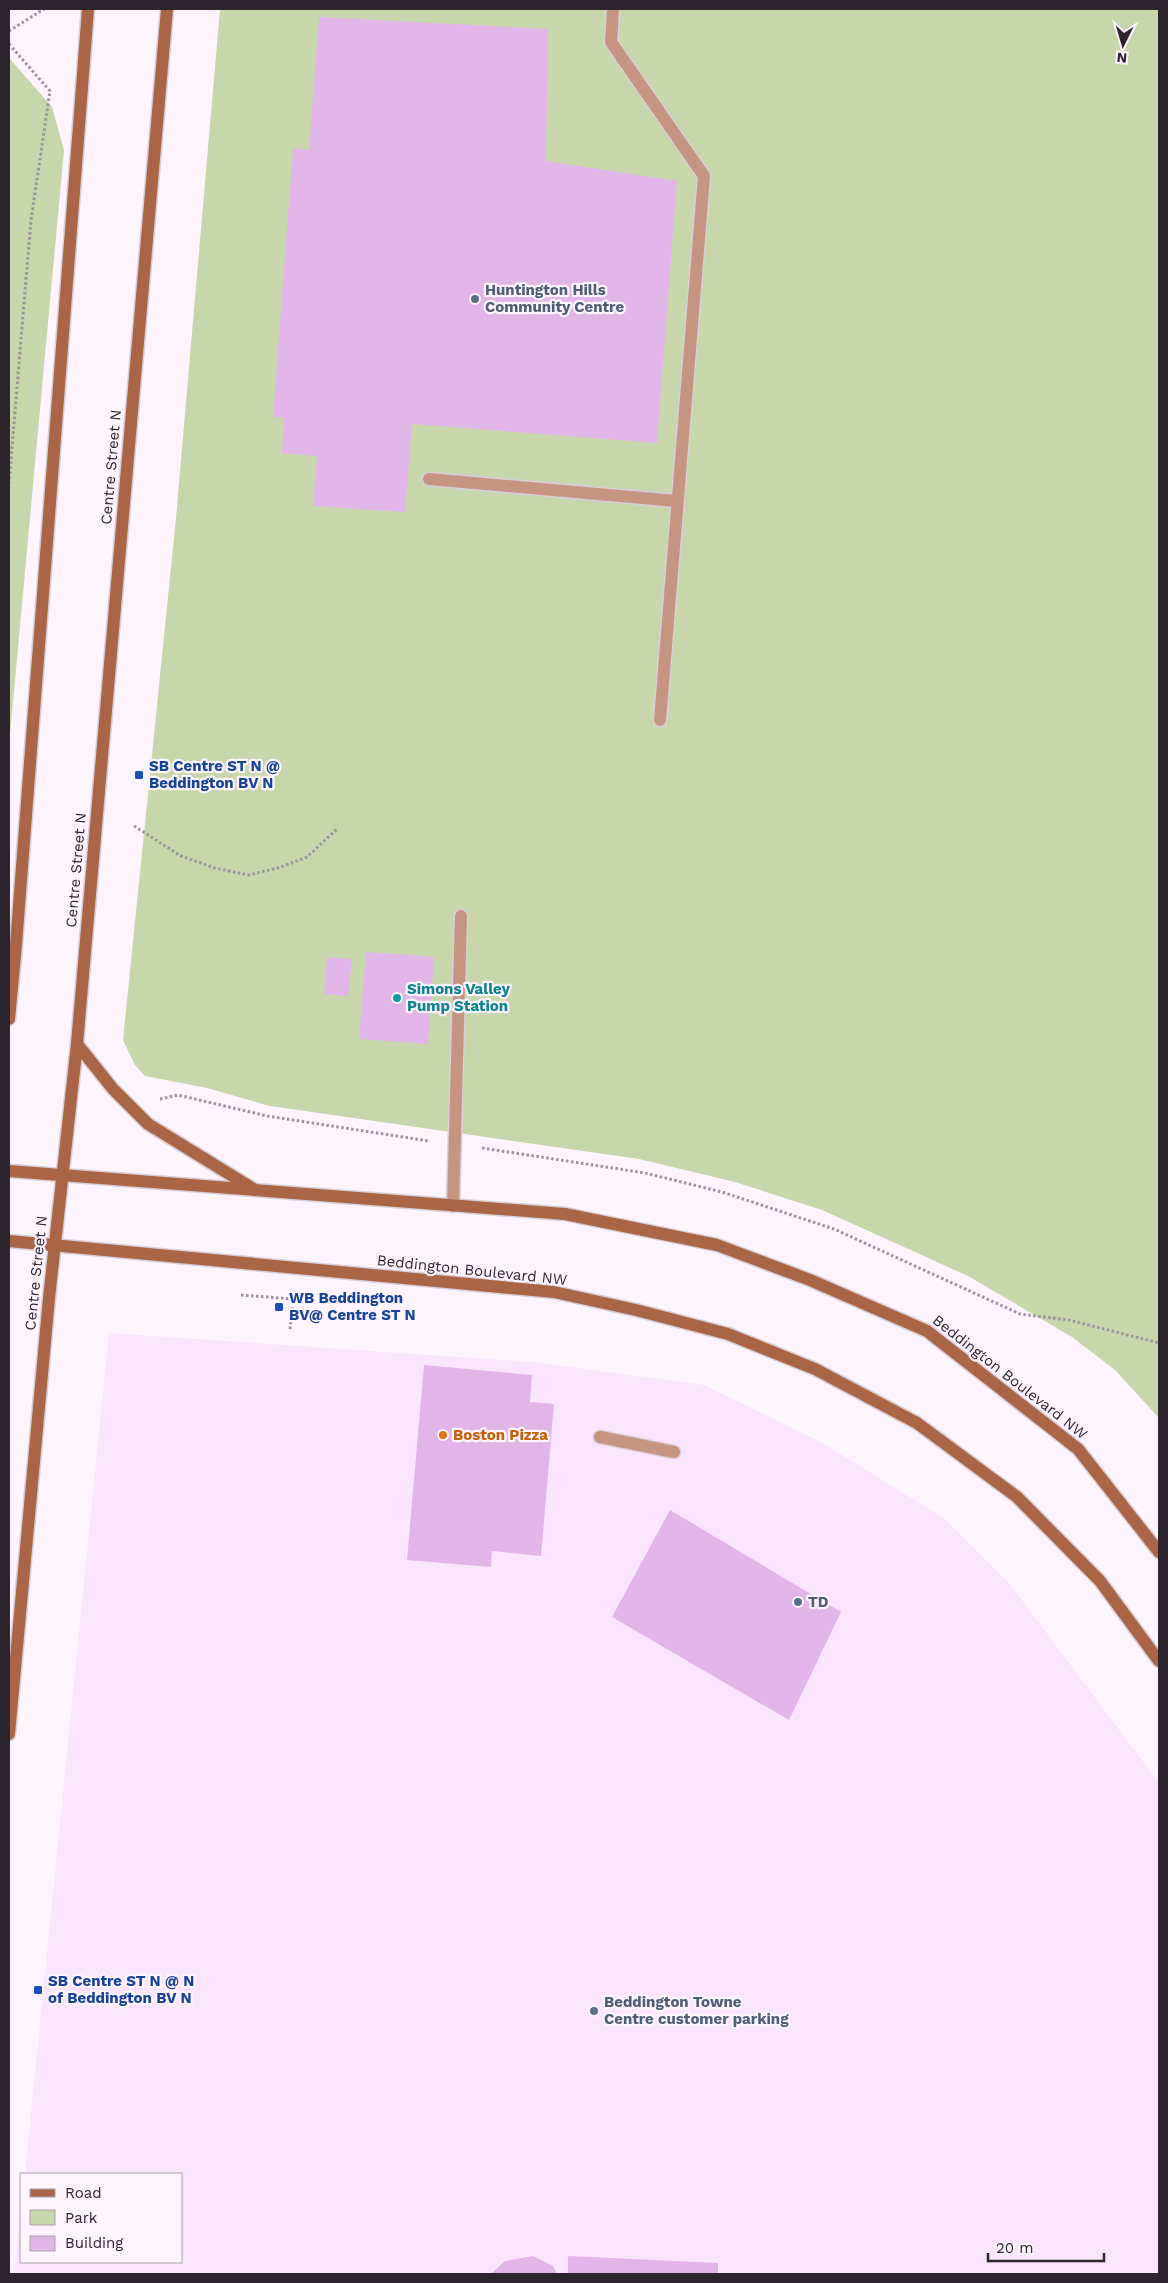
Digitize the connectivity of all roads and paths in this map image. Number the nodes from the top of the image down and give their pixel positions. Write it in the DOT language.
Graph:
graph roads {
  1 [pos="44,9"];
  2 [pos="88,9"];
  3 [pos="167,9"];
  4 [pos="613,9"];
  5 [pos="9,31"];
  6 [pos="9,44"];
  7 [pos="429,479"];
  8 [pos="9,483"];
  9 [pos="676,501"];
  10 [pos="660,720"];
  11 [pos="134,826"];
  12 [pos="338,828"];
  13 [pos="461,916"];
  14 [pos="16,945"];
  15 [pos="9,961"];
  16 [pos="9,1019"];
  17 [pos="77,1044"];
  18 [pos="160,1100"];
  19 [pos="456,1144"];
  20 [pos="9,1171"];
  21 [pos="62,1176"];
  22 [pos="258,1191"];
  23 [pos="453,1206"];
  24 [pos="14,1242"];
  25 [pos="54,1246"];
  26 [pos="241,1295"];
  27 [pos="290,1330"];
  28 [pos="1159,1343"];
  29 [pos="600,1437"];
  30 [pos="674,1452"];
  31 [pos="1159,1552"];
  32 [pos="1159,1661"];
  33 [pos="9,1734"];
  1 -- 5 [label="path"];
  2 -- 14 [label="main road"];
  3 -- 17 [label="main road, Centre Street N"];
  4 -- 9 [label="lane"];
  6 -- 8 [label="path"];
  7 -- 9 [label="lane"];
  9 -- 10 [label="lane"];
  11 -- 12 [label="path"];
  13 -- 19 [label="lane"];
  14 -- 15 [label="main road"];
  14 -- 16 [label="main road"];
  17 -- 21 [label="main road, Centre Street N"];
  17 -- 22 [label="main road"];
  18 -- 19 [label="path"];
  19 -- 23 [label="lane"];
  19 -- 28 [label="path"];
  20 -- 21 [label="main road, Beddington Boulevard NW"];
  21 -- 22 [label="main road, Beddington Boulevard NW"];
  21 -- 25 [label="main road, Centre Street N"];
  22 -- 23 [label="main road, Beddington Boulevard NW"];
  23 -- 31 [label="main road, Beddington Boulevard NW"];
  24 -- 25 [label="main road, Beddington Boulevard NW"];
  25 -- 32 [label="main road, Beddington Boulevard NW"];
  25 -- 33 [label="main road, Centre Street N"];
  26 -- 27 [label="path"];
  29 -- 30 [label="lane"];
}
